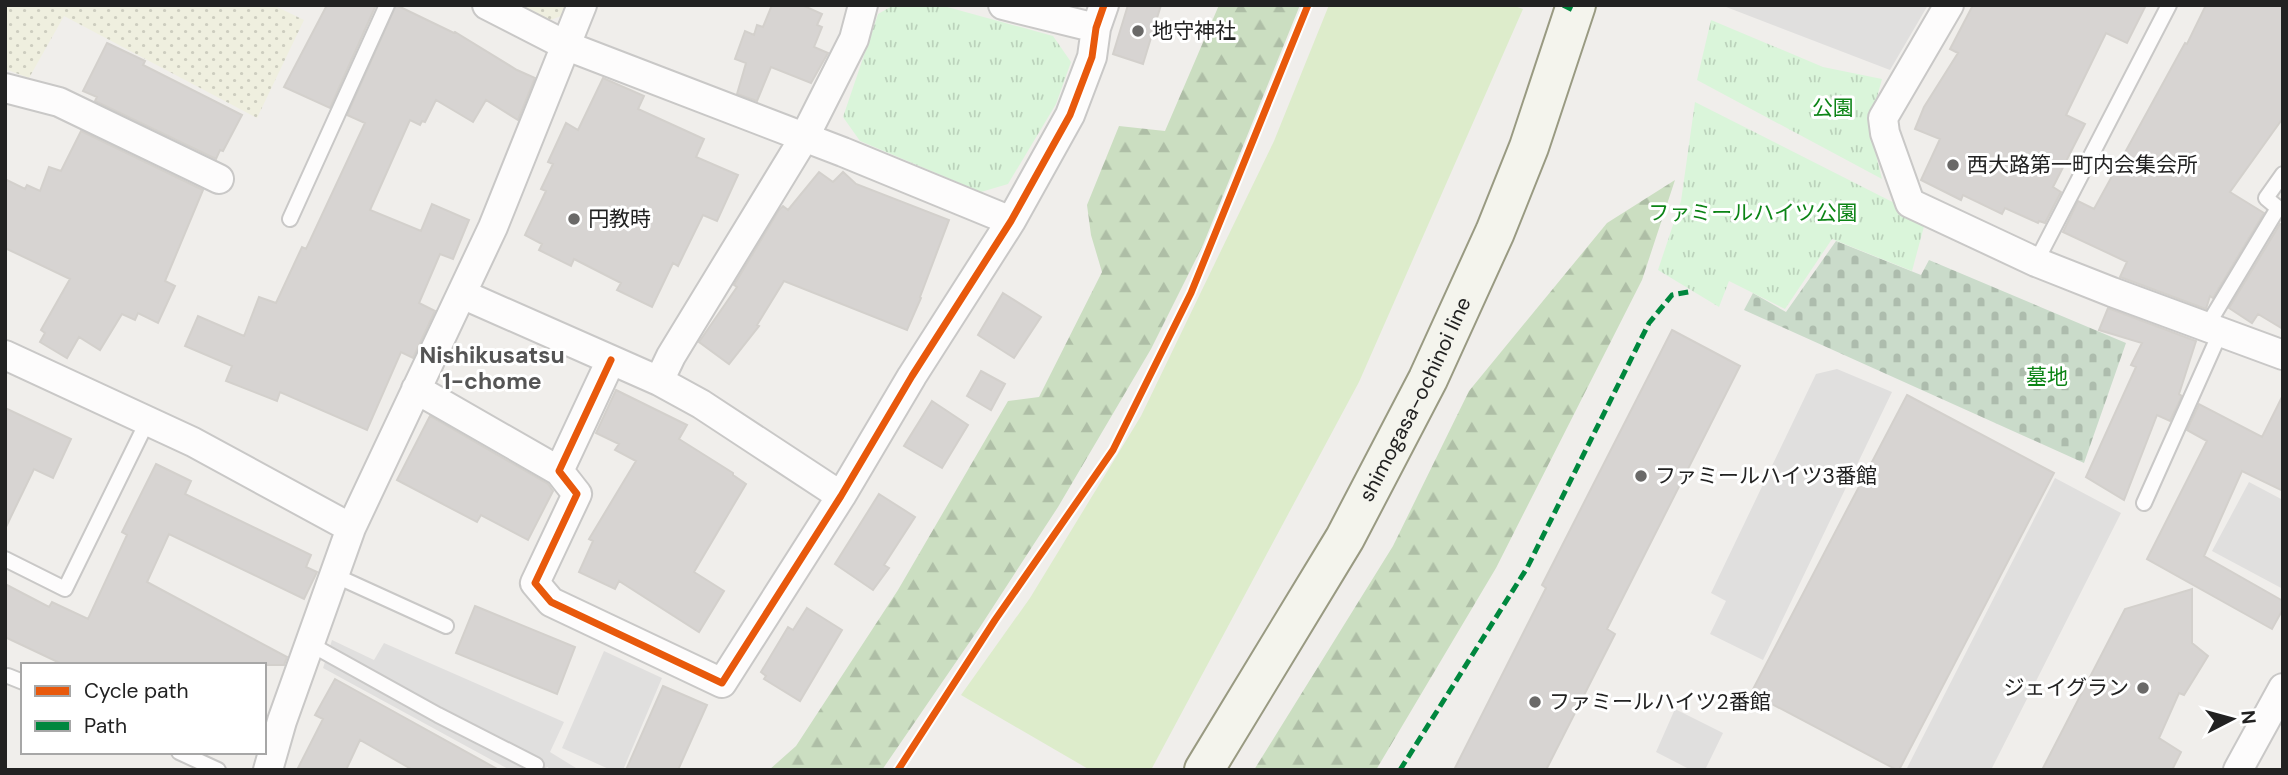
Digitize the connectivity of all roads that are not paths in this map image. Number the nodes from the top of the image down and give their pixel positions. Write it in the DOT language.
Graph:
graph roads {
  1 [pos="387,5"];
  2 [pos="487,5"];
  3 [pos="582,5"];
  4 [pos="863,5"];
  5 [pos="1003,5"];
  6 [pos="1576,5"];
  7 [pos="1949,5"];
  8 [pos="2169,5"];
  9 [pos="1100,17"];
  10 [pos="567,46"];
  11 [pos="5,88"];
  12 [pos="804,138"];
  13 [pos="2283,174"];
  14 [pos="219,179"];
  15 [pos="290,219"];
  16 [pos="1011,221"];
  17 [pos="2036,262"];
  18 [pos="462,294"];
  19 [pos="2214,330"];
  20 [pos="5,355"];
  21 [pos="2283,355"];
  22 [pos="611,360"];
  23 [pos="659,381"];
  24 [pos="416,389"];
  25 [pos="147,422"];
  26 [pos="559,471"];
  27 [pos="841,496"];
  28 [pos="2144,503"];
  29 [pos="351,528"];
  30 [pos="5,559"];
  31 [pos="334,575"];
  32 [pos="446,626"];
  33 [pos="310,644"];
  34 [pos="8,676"];
  35 [pos="21,681"];
  36 [pos="2283,688"];
  37 [pos="183,754"];
  38 [pos="536,765"];
  39 [pos="218,770"];
  40 [pos="268,770"];
  41 [pos="1204,770"];
  42 [pos="2238,770"];
  1 -- 15 [label="lane"];
  2 -- 10 [label="street"];
  3 -- 10 [label="street"];
  4 -- 12 [label="street"];
  5 -- 9 [label="street"];
  6 -- 41 [label="main road, shimogasa-ochinoi line"];
  7 -- 17 [label="street"];
  8 -- 17 [label="lane"];
  9 -- 16 [label="street"];
  10 -- 12 [label="street"];
  10 -- 18 [label="street"];
  11 -- 14 [label="street"];
  12 -- 16 [label="street"];
  12 -- 23 [label="street"];
  13 -- 19 [label="lane"];
  16 -- 27 [label="street"];
  17 -- 19 [label="street"];
  18 -- 22 [label="street"];
  18 -- 24 [label="street"];
  19 -- 21 [label="street"];
  19 -- 28 [label="lane"];
  20 -- 25 [label="street"];
  22 -- 23 [label="street"];
  22 -- 26 [label="street"];
  23 -- 27 [label="street"];
  24 -- 26 [label="street"];
  24 -- 29 [label="street"];
  25 -- 29 [label="street"];
  25 -- 30 [label="lane"];
  26 -- 27 [label="street"];
  29 -- 31 [label="street"];
  31 -- 32 [label="lane"];
  31 -- 33 [label="street"];
  33 -- 38 [label="lane"];
  33 -- 40 [label="street"];
  34 -- 35 [label="lane"];
  36 -- 42 [label="street"];
  37 -- 39 [label="lane"];
}
